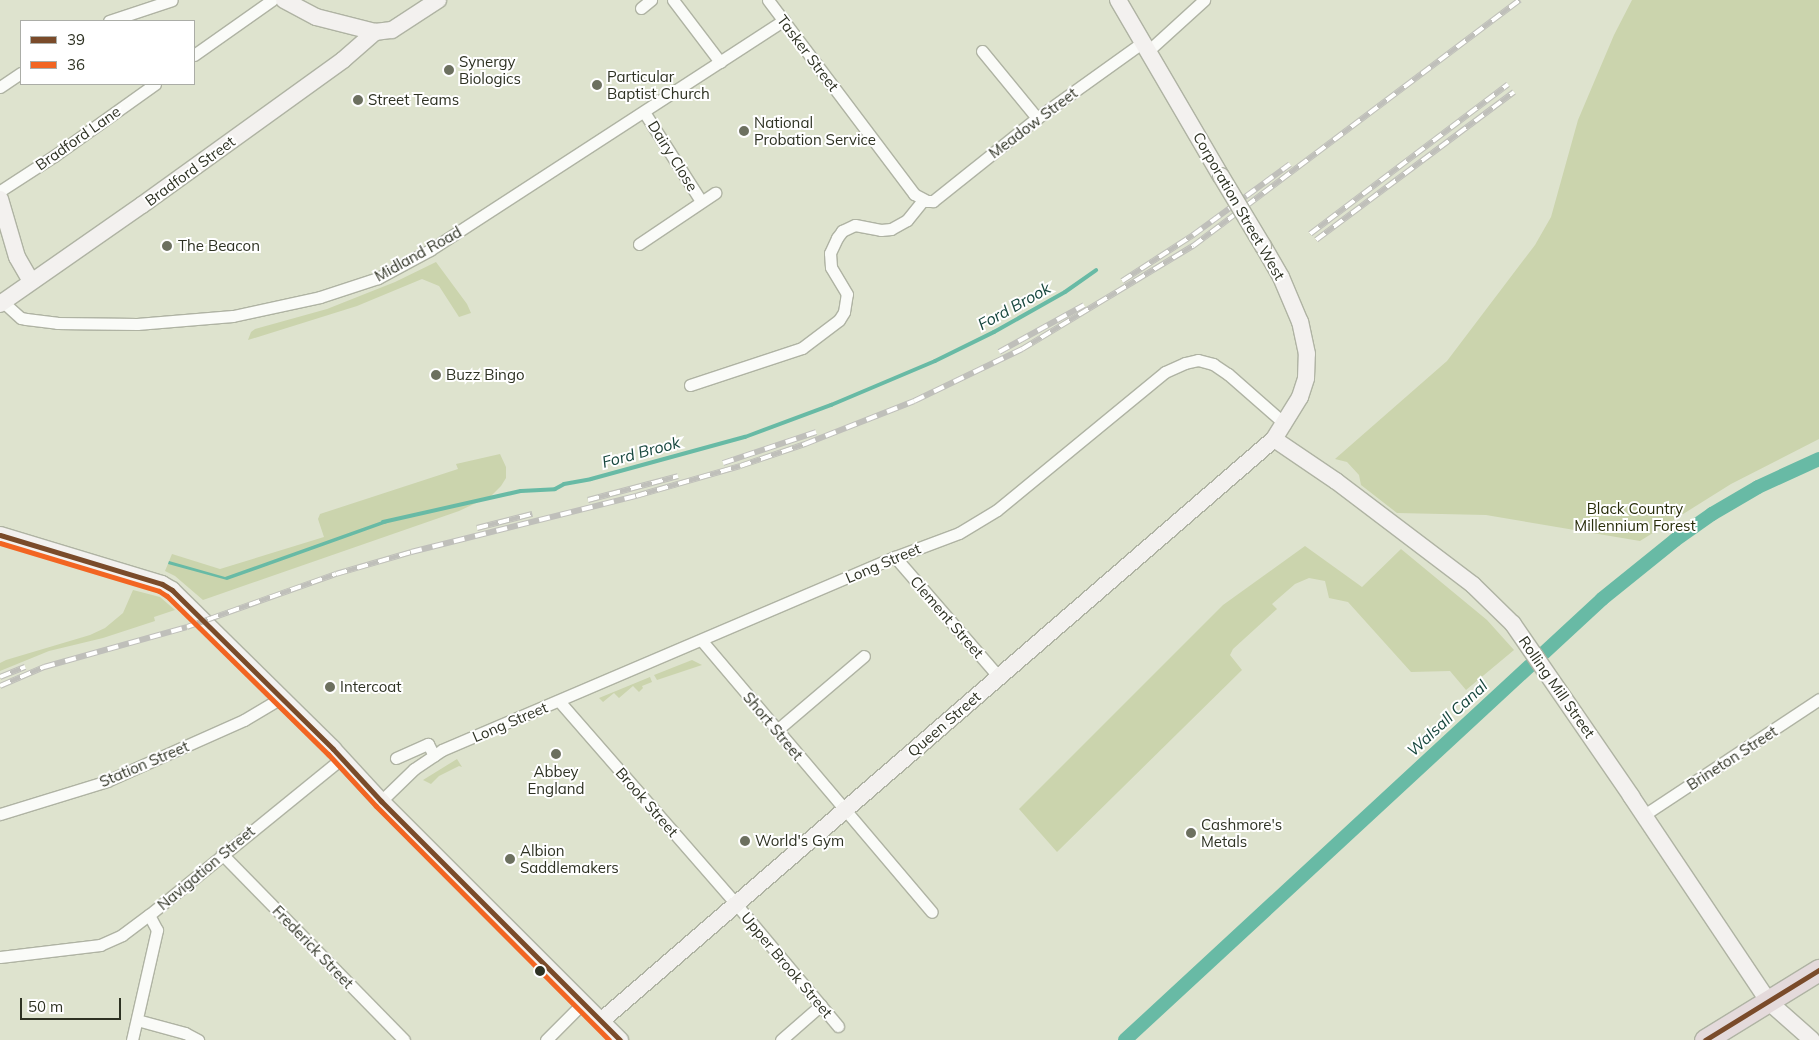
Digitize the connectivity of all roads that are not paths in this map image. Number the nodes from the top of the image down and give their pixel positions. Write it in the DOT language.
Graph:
graph roads {
  1 [pos="172,0"];
  2 [pos="272,0"];
  3 [pos="284,0"];
  4 [pos="438,0"];
  5 [pos="651,0"];
  6 [pos="673,0"];
  7 [pos="768,0"];
  8 [pos="1118,0"];
  9 [pos="1204,0"];
  10 [pos="641,8"];
  11 [pos="112,20"];
  12 [pos="784,20"];
  13 [pos="375,32"];
  14 [pos="1145,46"];
  15 [pos="982,51"];
  16 [pos="195,54"];
  17 [pos="720,62"];
  18 [pos="20,74"];
  19 [pos="154,85"];
  20 [pos="0,87"];
  21 [pos="644,112"];
  22 [pos="1037,118"];
  23 [pos="0,191"];
  24 [pos="715,193"];
  25 [pos="0,199"];
  26 [pos="923,200"];
  27 [pos="701,201"];
  28 [pos="4,230"];
  29 [pos="639,244"];
  30 [pos="31,281"];
  31 [pos="1,303"];
  32 [pos="690,385"];
  33 [pos="1285,424"];
  34 [pos="1274,439"];
  35 [pos="0,535"];
  36 [pos="895,557"];
  37 [pos="702,641"];
  38 [pos="864,656"];
  39 [pos="999,677"];
  40 [pos="281,698"];
  41 [pos="1819,699"];
  42 [pos="559,701"];
  43 [pos="777,730"];
  44 [pos="434,756"];
  45 [pos="342,758"];
  46 [pos="396,758"];
  47 [pos="381,801"];
  48 [pos="845,810"];
  49 [pos="0,814"];
  50 [pos="1644,815"];
  51 [pos="222,854"];
  52 [pos="736,904"];
  53 [pos="932,912"];
  54 [pos="149,915"];
  55 [pos="0,957"];
  56 [pos="1819,970"];
  57 [pos="1769,1002"];
  58 [pos="583,1003"];
  59 [pos="821,1005"];
  60 [pos="137,1020"];
  61 [pos="601,1021"];
  62 [pos="838,1026"];
  63 [pos="132,1040"];
  64 [pos="198,1040"];
  65 [pos="404,1040"];
  66 [pos="546,1040"];
  67 [pos="620,1040"];
  68 [pos="781,1040"];
  69 [pos="1705,1040"];
  70 [pos="1812,1040"];
  1 -- 11 [label="street"];
  2 -- 16 [label="street"];
  3 -- 13 [label="street"];
  4 -- 13 [label="street"];
  5 -- 10 [label="street"];
  6 -- 17 [label="street"];
  7 -- 12 [label="street, Tasker Street"];
  8 -- 14 [label="street, Corporation Street West"];
  9 -- 14 [label="street, Meadow Street"];
  12 -- 17 [label="street, Midland Road"];
  12 -- 26 [label="street, Tasker Street"];
  13 -- 30 [label="street, Bradford Street"];
  14 -- 22 [label="street, Meadow Street"];
  14 -- 33 [label="street, Corporation Street West, bridge"];
  15 -- 22 [label="street"];
  17 -- 21 [label="street, Midland Road"];
  18 -- 20 [label="street"];
  19 -- 23 [label="street, Bradford Lane"];
  21 -- 27 [label="street, Dairy Close"];
  21 -- 31 [label="street, Midland Road"];
  22 -- 26 [label="street, Meadow Street"];
  24 -- 27 [label="street, Dairy Close"];
  25 -- 28 [label="street"];
  26 -- 32 [label="street"];
  27 -- 29 [label="street, Dairy Close"];
  28 -- 30 [label="street"];
  30 -- 31 [label="street, Bradford Street"];
  33 -- 34 [label="street, Queen Street"];
  33 -- 36 [label="street, Long Street"];
  34 -- 39 [label="street, Queen Street"];
  34 -- 50 [label="street, Rolling Mill Street"];
  35 -- 40 [label="street"];
  36 -- 37 [label="street, Long Street"];
  36 -- 39 [label="street, Clement Street"];
  37 -- 42 [label="street, Long Street"];
  37 -- 43 [label="street, Short Street"];
  38 -- 43 [label="street"];
  39 -- 48 [label="street, Queen Street"];
  40 -- 45 [label="street"];
  40 -- 49 [label="street, Station Street"];
  41 -- 50 [label="street, Brineton Street"];
  42 -- 44 [label="street, Long Street"];
  42 -- 52 [label="street, Brook Street"];
  43 -- 48 [label="street, Short Street"];
  44 -- 46 [label="street"];
  44 -- 47 [label="street, Long Street"];
  45 -- 47 [label="street"];
  45 -- 51 [label="street, Navigation Street"];
  47 -- 58 [label="street"];
  48 -- 52 [label="street, Queen Street"];
  48 -- 53 [label="street, Short Street"];
  50 -- 57 [label="street, Rolling Mill Street"];
  51 -- 54 [label="street, Navigation Street"];
  51 -- 65 [label="street, Frederick Street"];
  52 -- 59 [label="street, Upper Brook Street"];
  52 -- 61 [label="street, Queen Street"];
  54 -- 55 [label="street"];
  54 -- 60 [label="street, Navigation Street"];
  56 -- 57 [label="highway"];
  57 -- 69 [label="highway"];
  57 -- 70 [label="street, Rolling Mill Street"];
  58 -- 61 [label="street"];
  58 -- 66 [label="street"];
  59 -- 62 [label="street, Upper Brook Street"];
  59 -- 68 [label="street"];
  60 -- 63 [label="street, Navigation Street"];
  60 -- 64 [label="street"];
  61 -- 67 [label="street"];
}
